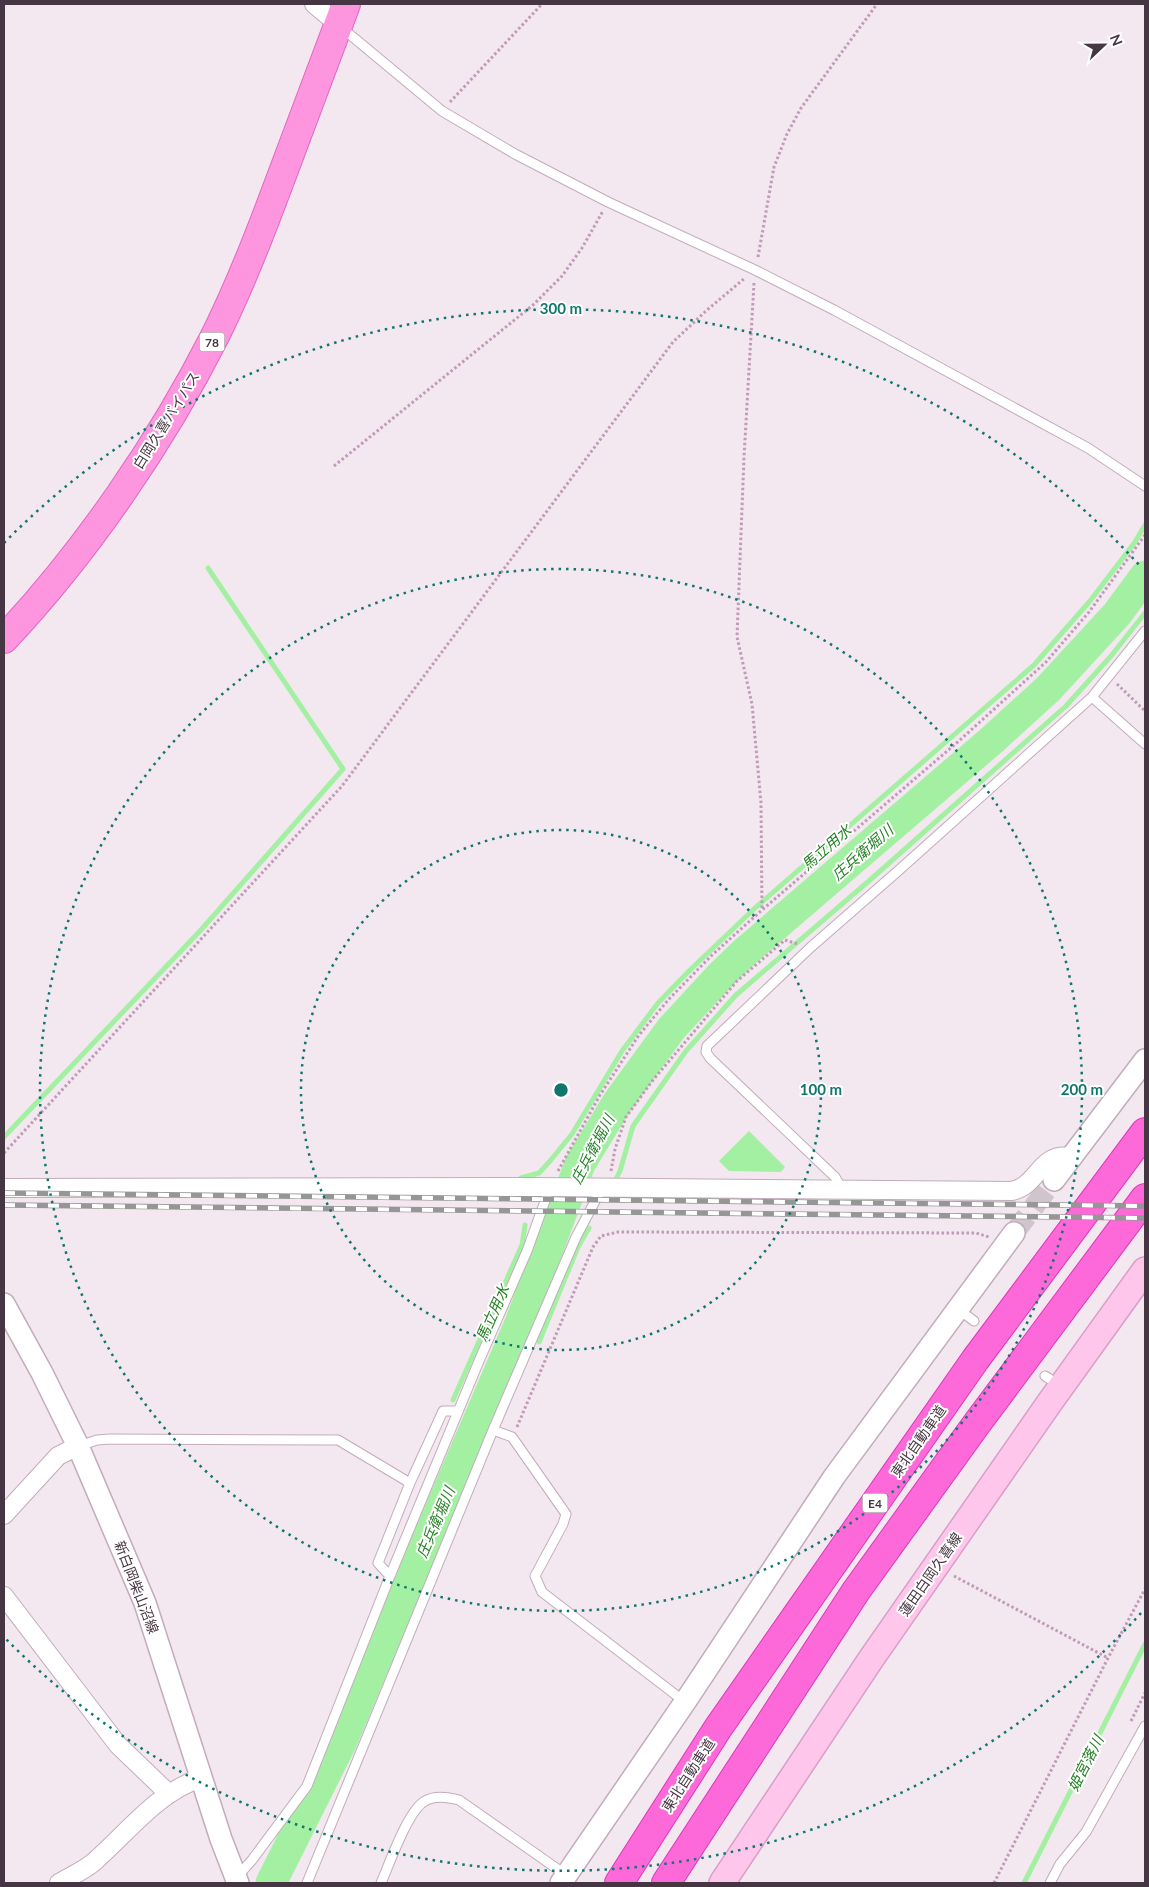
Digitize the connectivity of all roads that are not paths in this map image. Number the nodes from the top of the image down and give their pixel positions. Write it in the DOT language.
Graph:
graph roads {
  1 [pos="314,4"];
  2 [pos="342,14"];
  3 [pos="1145,486"];
  4 [pos="1145,631"];
  5 [pos="4,639"];
  6 [pos="1092,697"];
  7 [pos="1145,744"];
  8 [pos="1145,1060"];
  9 [pos="1145,1132"];
  10 [pos="1070,1157"];
  11 [pos="1054,1180"];
  12 [pos="554,1187"];
  13 [pos="4,1188"];
  14 [pos="598,1188"];
  15 [pos="843,1191"];
  16 [pos="1145,1198"];
  17 [pos="1014,1233"];
  18 [pos="1145,1270"];
  19 [pos="4,1304"];
  20 [pos="458,1411"];
  21 [pos="493,1430"];
  22 [pos="78,1446"];
  23 [pos="410,1483"];
  24 [pos="4,1515"];
  25 [pos="390,1576"];
  26 [pos="4,1596"];
  27 [pos="685,1702"];
  28 [pos="1145,1726"];
  29 [pos="201,1778"];
  30 [pos="168,1793"];
  31 [pos="564,1879"];
  32 [pos="236,1881"];
  33 [pos="59,1883"];
  34 [pos="307,1883"];
  35 [pos="382,1883"];
  36 [pos="619,1883"];
  37 [pos="666,1883"];
  38 [pos="722,1883"];
  39 [pos="1050,1883"];
  1 -- 2 [label="street"];
  2 -- 3 [label="lane"];
  2 -- 5 [label="main road, 白岡久喜バイパス / 78"];
  4 -- 6 [label="lane"];
  6 -- 7 [label="lane"];
  6 -- 15 [label="lane"];
  8 -- 10 [label="street"];
  9 -- 36 [label="highway, 東北自動車道 / E4"];
  10 -- 11 [label="street"];
  10 -- 15 [label="street"];
  12 -- 13 [label="street"];
  12 -- 14 [label="street"];
  12 -- 20 [label="lane"];
  14 -- 15 [label="street"];
  14 -- 21 [label="lane"];
  16 -- 37 [label="highway, E4"];
  17 -- 27 [label="street"];
  18 -- 38 [label="main road, 蓮田白岡久喜線"];
  19 -- 22 [label="street, 新白岡柴山沼線"];
  20 -- 23 [label="lane"];
  20 -- 25 [label="lane"];
  21 -- 27 [label="lane"];
  21 -- 34 [label="lane"];
  22 -- 23 [label="lane"];
  22 -- 24 [label="street"];
  22 -- 29 [label="street, 新白岡柴山沼線"];
  23 -- 25 [label="lane"];
  25 -- 32 [label="lane"];
  26 -- 30 [label="street"];
  27 -- 31 [label="street"];
  28 -- 39 [label="lane"];
  29 -- 30 [label="street"];
  29 -- 32 [label="street, 新白岡柴山沼線"];
  30 -- 33 [label="street"];
  31 -- 35 [label="lane"];
}
